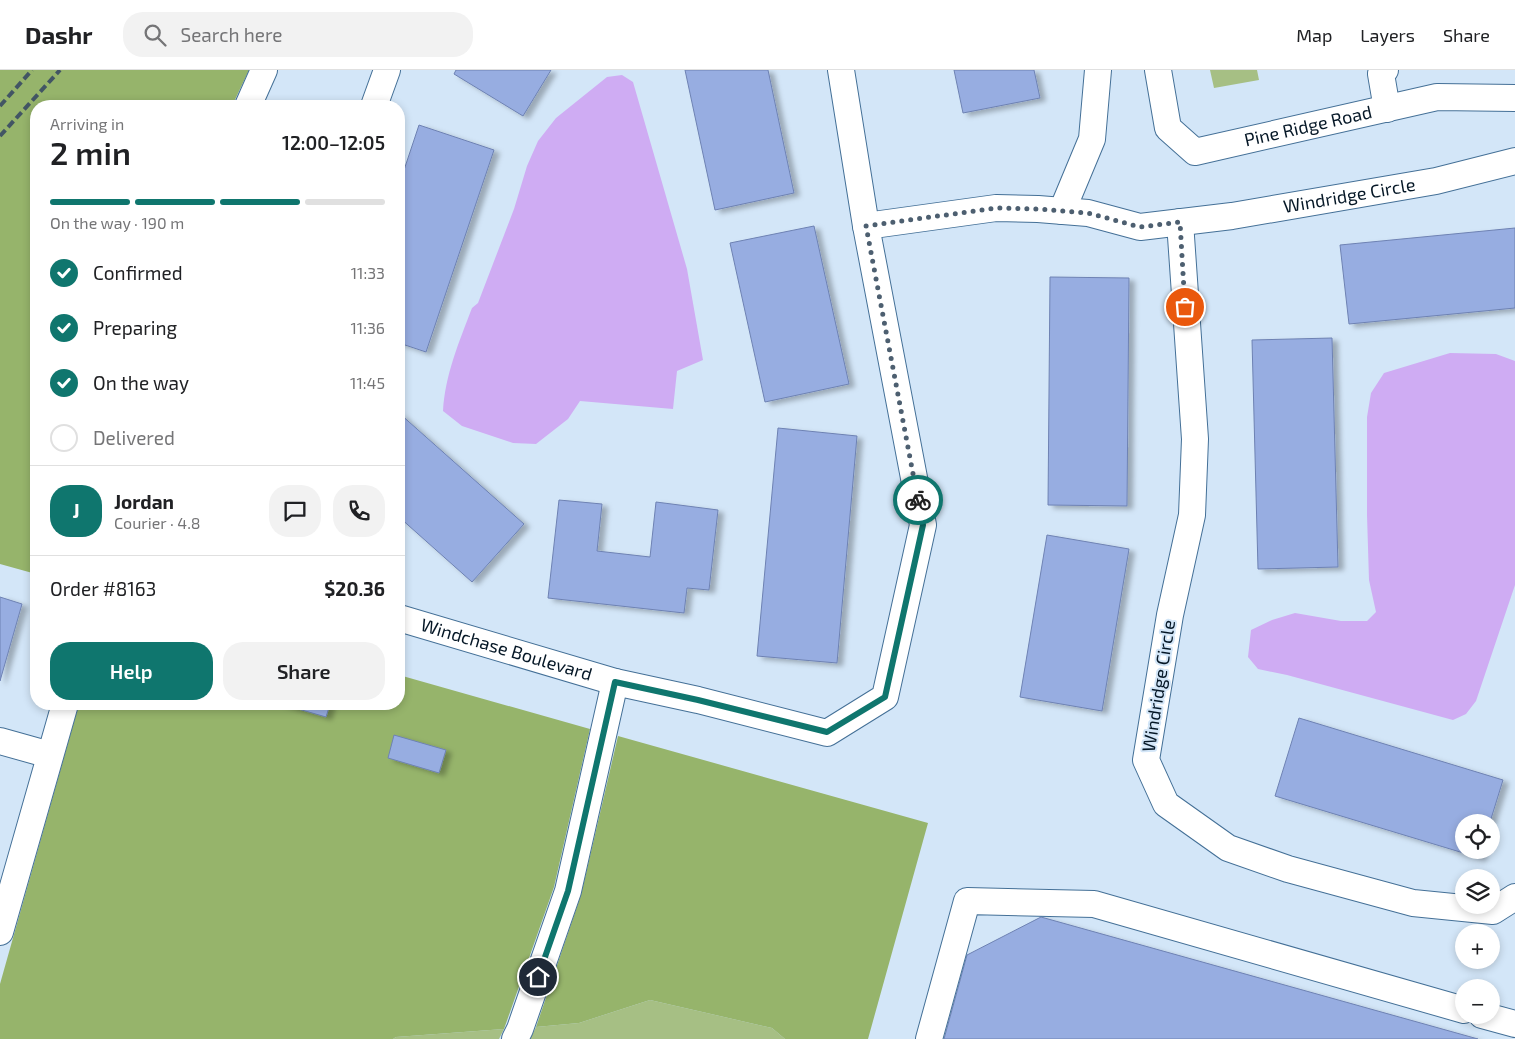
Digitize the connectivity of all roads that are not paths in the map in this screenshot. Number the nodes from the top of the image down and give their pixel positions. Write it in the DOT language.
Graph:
graph roads {
  1 [pos="264,70"];
  2 [pos="388,70"];
  3 [pos="841,70"];
  4 [pos="1098,70"];
  5 [pos="1158,70"];
  6 [pos="1384,70"];
  7 [pos="1515,98"];
  8 [pos="251,100"];
  9 [pos="376,100"];
  10 [pos="1387,109"];
  11 [pos="1515,161"];
  12 [pos="1062,211"];
  13 [pos="1180,222"];
  14 [pos="866,226"];
  15 [pos="405,620"];
  16 [pos="615,682"];
  17 [pos="63,710"];
  18 [pos="0,741"];
  19 [pos="50,755"];
  20 [pos="1515,897"];
  21 [pos="0,932"];
  22 [pos="1455,1007"];
  23 [pos="1500,1020"];
  24 [pos="1515,1024"];
  25 [pos="515,1039"];
  26 [pos="929,1039"];
  1 -- 8 [label="street"];
  2 -- 9 [label="street"];
  3 -- 14 [label="street, Windchase Boulevard"];
  4 -- 12 [label="street"];
  5 -- 10 [label="street, Pine Ridge Road"];
  6 -- 10 [label="street"];
  7 -- 10 [label="street, Pine Ridge Road"];
  11 -- 13 [label="street, Windridge Circle"];
  12 -- 13 [label="street, Windridge Circle"];
  12 -- 14 [label="street, Windridge Circle"];
  13 -- 20 [label="street, Windridge Circle"];
  14 -- 16 [label="street, Windchase Boulevard"];
  15 -- 16 [label="street, Windchase Boulevard"];
  16 -- 25 [label="street, Windchase Boulevard"];
  17 -- 19 [label="street"];
  18 -- 19 [label="street"];
  19 -- 21 [label="street"];
  22 -- 26 [label="street"];
  23 -- 24 [label="street"];
}
